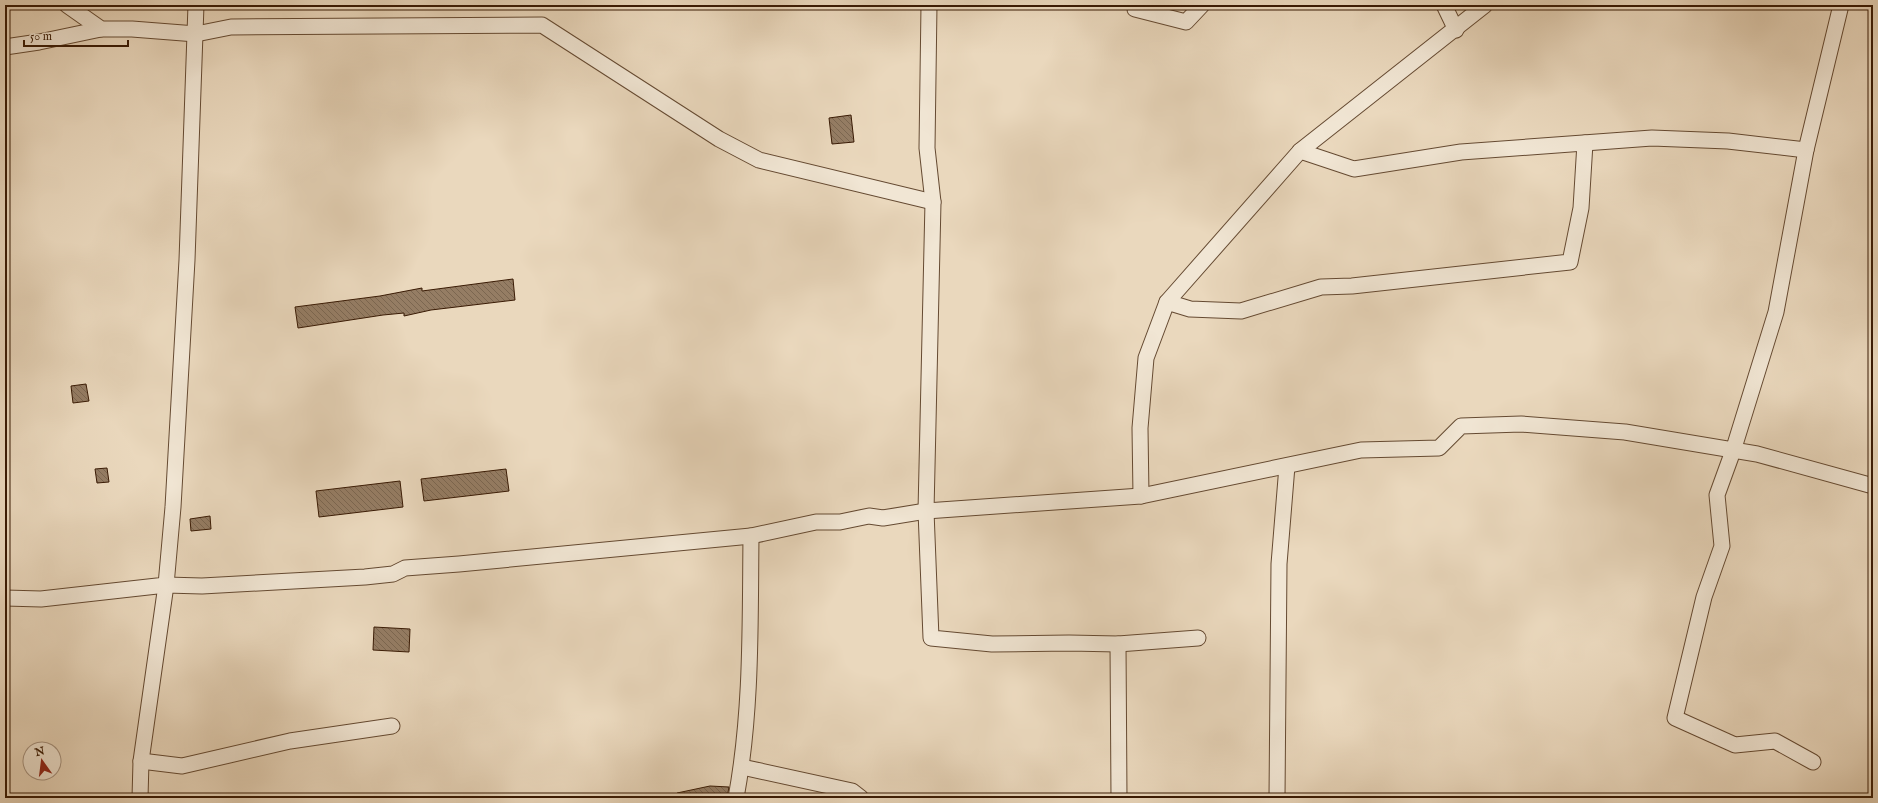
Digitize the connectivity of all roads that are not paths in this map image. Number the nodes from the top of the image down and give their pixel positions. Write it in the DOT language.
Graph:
graph roads {
  1 [pos="67,5"];
  2 [pos="196,5"];
  3 [pos="929,5"];
  4 [pos="1135,5"];
  5 [pos="1202,5"];
  6 [pos="1444,5"];
  7 [pos="1485,5"];
  8 [pos="1841,5"];
  9 [pos="102,29"];
  10 [pos="1456,30"];
  11 [pos="196,34"];
  12 [pos="5,47"];
  13 [pos="1586,142"];
  14 [pos="1806,150"];
  15 [pos="1300,151"];
  16 [pos="933,202"];
  17 [pos="1167,302"];
  18 [pos="1733,451"];
  19 [pos="1287,466"];
  20 [pos="1873,486"];
  21 [pos="1141,496"];
  22 [pos="926,511"];
  23 [pos="751,536"];
  24 [pos="166,585"];
  25 [pos="5,598"];
  26 [pos="1198,638"];
  27 [pos="1118,644"];
  28 [pos="392,726"];
  29 [pos="141,761"];
  30 [pos="1813,762"];
  31 [pos="742,767"];
  32 [pos="140,798"];
  33 [pos="736,798"];
  34 [pos="861,798"];
  35 [pos="1120,798"];
  36 [pos="1277,798"];
  1 -- 9 [label="street"];
  2 -- 11 [label="street"];
  3 -- 16 [label="street"];
  4 -- 5 [label="street"];
  6 -- 10 [label="street"];
  7 -- 10 [label="street"];
  8 -- 14 [label="street"];
  9 -- 11 [label="street"];
  9 -- 12 [label="street"];
  10 -- 15 [label="street"];
  11 -- 16 [label="street"];
  11 -- 24 [label="street"];
  13 -- 14 [label="street"];
  13 -- 15 [label="street"];
  13 -- 17 [label="street"];
  14 -- 18 [label="street"];
  15 -- 17 [label="street"];
  16 -- 22 [label="street"];
  17 -- 21 [label="street"];
  18 -- 19 [label="street"];
  18 -- 20 [label="street"];
  18 -- 30 [label="street"];
  19 -- 21 [label="street"];
  19 -- 36 [label="street"];
  21 -- 22 [label="street"];
  22 -- 23 [label="street"];
  22 -- 27 [label="street"];
  23 -- 24 [label="street"];
  23 -- 31 [label="street"];
  24 -- 25 [label="street"];
  24 -- 29 [label="street"];
  26 -- 27 [label="street"];
  27 -- 35 [label="street"];
  28 -- 29 [label="street"];
  29 -- 32 [label="street"];
  31 -- 33 [label="street"];
  31 -- 34 [label="street"];
}
